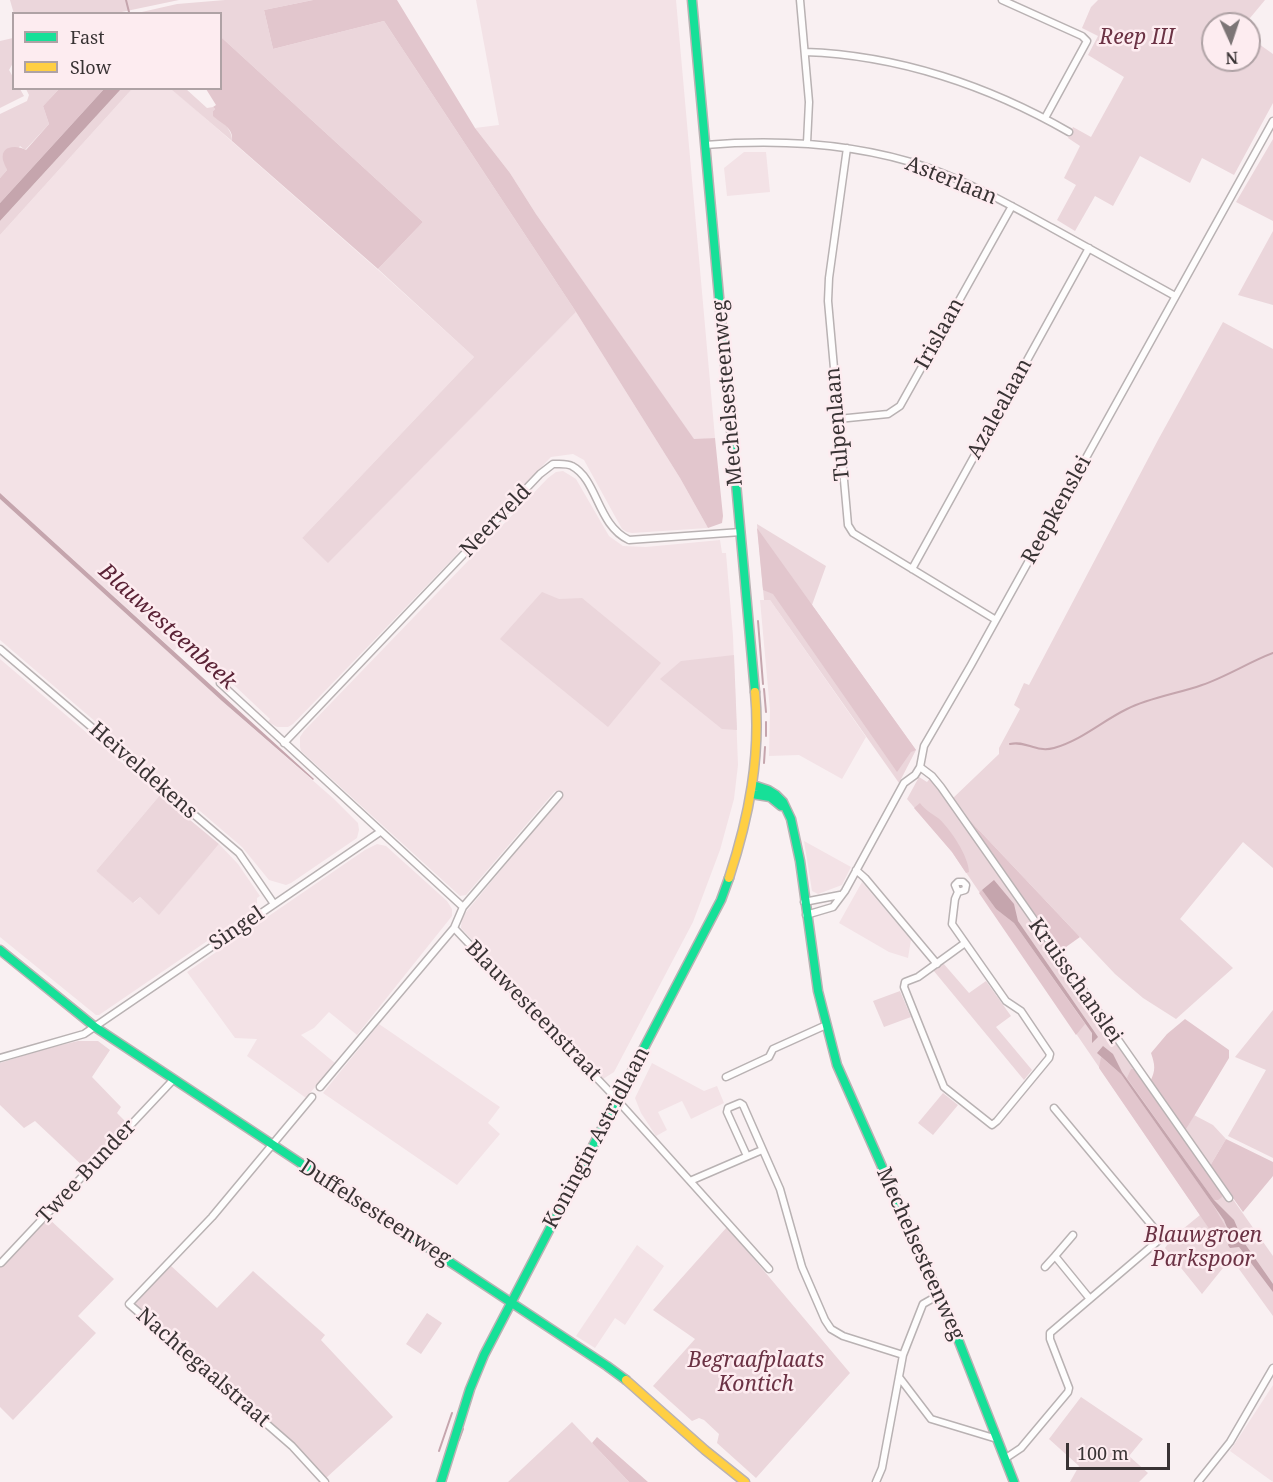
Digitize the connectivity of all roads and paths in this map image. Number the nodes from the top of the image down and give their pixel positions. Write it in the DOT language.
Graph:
graph roads {
  1 [pos="692,0"];
  2 [pos="800,0"];
  3 [pos="1002,0"];
  4 [pos="805,52"];
  5 [pos="1045,118"];
  6 [pos="1273,120"];
  7 [pos="1069,132"];
  8 [pos="807,143"];
  9 [pos="705,145"];
  10 [pos="848,148"];
  11 [pos="1012,206"];
  12 [pos="1089,248"];
  13 [pos="1175,296"];
  14 [pos="838,419"];
  15 [pos="741,532"];
  16 [pos="912,569"];
  17 [pos="996,620"];
  18 [pos="0,649"];
  19 [pos="220,683"];
  20 [pos="284,743"];
  21 [pos="920,766"];
  22 [pos="752,790"];
  23 [pos="559,795"];
  24 [pos="380,832"];
  25 [pos="856,870"];
  26 [pos="958,892"];
  27 [pos="840,894"];
  28 [pos="804,902"];
  29 [pos="274,904"];
  30 [pos="463,907"];
  31 [pos="806,915"];
  32 [pos="454,928"];
  33 [pos="965,944"];
  34 [pos="0,950"];
  35 [pos="937,964"];
  36 [pos="824,1026"];
  37 [pos="95,1027"];
  38 [pos="0,1058"];
  39 [pos="726,1077"];
  40 [pos="173,1080"];
  41 [pos="320,1087"];
  42 [pos="312,1097"];
  43 [pos="617,1101"];
  44 [pos="1054,1108"];
  45 [pos="272,1145"];
  46 [pos="762,1150"];
  47 [pos="747,1156"];
  48 [pos="690,1181"];
  49 [pos="1229,1198"];
  50 [pos="1073,1235"];
  51 [pos="1055,1256"];
  52 [pos="1,1263"];
  53 [pos="1045,1267"];
  54 [pos="769,1269"];
  55 [pos="939,1296"];
  56 [pos="1090,1299"];
  57 [pos="512,1303"];
  58 [pos="903,1355"];
  59 [pos="1273,1368"];
  60 [pos="898,1377"];
  61 [pos="998,1438"];
  62 [pos="1006,1458"];
  63 [pos="326,1482"];
  64 [pos="441,1482"];
  65 [pos="745,1482"];
  66 [pos="876,1482"];
  67 [pos="1014,1482"];
  68 [pos="1198,1482"];
  1 -- 9 [label="street, Mechelsesteenweg"];
  2 -- 4 [label="street"];
  3 -- 5 [label="street"];
  4 -- 5 [label="street"];
  4 -- 8 [label="street"];
  5 -- 7 [label="street"];
  6 -- 13 [label="street, Reepkenslei"];
  8 -- 9 [label="street, Asterlaan"];
  8 -- 10 [label="street, Asterlaan"];
  9 -- 15 [label="street, Mechelsesteenweg"];
  10 -- 11 [label="street, Asterlaan"];
  10 -- 14 [label="street, Tulpenlaan"];
  11 -- 12 [label="street, Asterlaan"];
  11 -- 14 [label="street, Irislaan"];
  12 -- 13 [label="street, Asterlaan"];
  12 -- 16 [label="street, Azalealaan"];
  13 -- 17 [label="street, Reepkenslei"];
  14 -- 16 [label="street, Tulpenlaan"];
  15 -- 20 [label="street, Neerveld"];
  15 -- 22 [label="street, Mechelsesteenweg"];
  16 -- 17 [label="street, Tulpenlaan"];
  17 -- 21 [label="street, Reepkenslei"];
  18 -- 29 [label="street, Heiveldekens"];
  19 -- 20 [label="street"];
  20 -- 24 [label="street"];
  21 -- 25 [label="street, Reepkenslei"];
  21 -- 49 [label="street, Kruisschanslei"];
  22 -- 28 [label="street, Mechelsesteenweg"];
  22 -- 43 [label="street, Koningin Astridlaan"];
  23 -- 30 [label="street, Blauwesteenstraat"];
  24 -- 29 [label="street, Singel"];
  24 -- 30 [label="street"];
  25 -- 27 [label="street, Reepkenslei"];
  25 -- 35 [label="street"];
  26 -- 33 [label="street"];
  27 -- 28 [label="street"];
  27 -- 31 [label="street, Reepkenslei"];
  28 -- 31 [label="street, Mechelsesteenweg"];
  29 -- 37 [label="street, Singel"];
  30 -- 32 [label="street, Blauwesteenstraat"];
  31 -- 36 [label="street, Mechelsesteenweg"];
  32 -- 41 [label="street, Blauwesteenstraat"];
  32 -- 43 [label="street, Blauwesteenstraat"];
  33 -- 35 [label="street"];
  33 -- 35 [label="street"];
  34 -- 37 [label="street, Duffelsesteenweg"];
  36 -- 39 [label="street"];
  36 -- 55 [label="street, Mechelsesteenweg"];
  37 -- 38 [label="street, Singel"];
  37 -- 40 [label="street, Duffelsesteenweg"];
  40 -- 45 [label="street, Duffelsesteenweg"];
  40 -- 52 [label="street, Twee Bunder"];
  42 -- 45 [label="street"];
  43 -- 48 [label="street, Blauwesteenstraat"];
  43 -- 57 [label="street, Koningin Astridlaan"];
  44 -- 56 [label="street"];
  45 -- 57 [label="street, Duffelsesteenweg"];
  45 -- 63 [label="street, Nachtegaalstraat"];
  46 -- 47 [label="street"];
  46 -- 47 [label="street"];
  46 -- 58 [label="street"];
  47 -- 48 [label="street"];
  48 -- 54 [label="street, Blauwesteenstraat"];
  50 -- 51 [label="street"];
  51 -- 53 [label="street"];
  51 -- 56 [label="street"];
  55 -- 58 [label="street"];
  55 -- 61 [label="street, Mechelsesteenweg"];
  56 -- 62 [label="street"];
  57 -- 64 [label="street, Koningin Astridlaan"];
  57 -- 65 [label="street, Duffelsesteenweg"];
  58 -- 60 [label="street"];
  59 -- 68 [label="street"];
  60 -- 61 [label="street"];
  60 -- 66 [label="street"];
  61 -- 62 [label="street, Mechelsesteenweg"];
  62 -- 67 [label="street, Mechelsesteenweg"];
}
